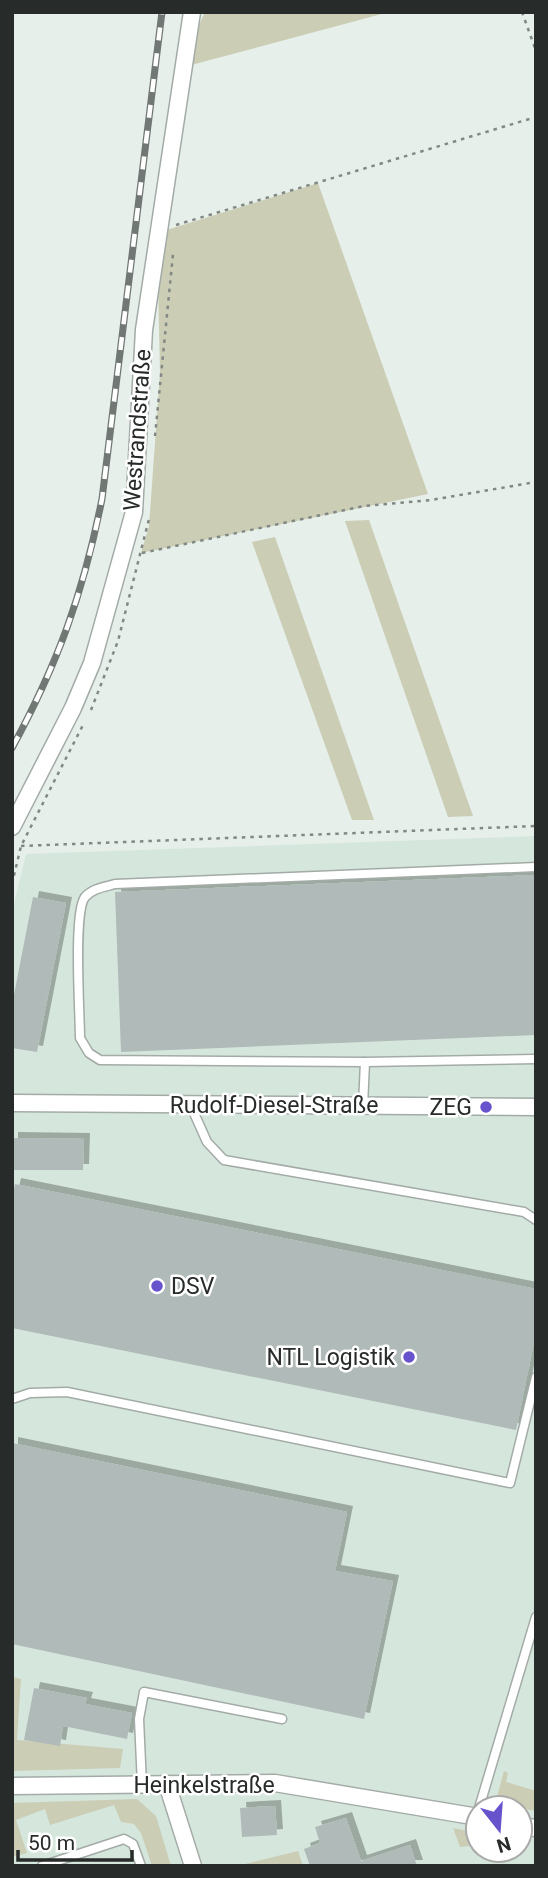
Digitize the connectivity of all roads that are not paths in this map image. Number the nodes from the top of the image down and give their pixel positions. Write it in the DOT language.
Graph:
graph roads {
  1 [pos="192,12"];
  2 [pos="12,827"];
  3 [pos="536,867"];
  4 [pos="536,1059"];
  5 [pos="365,1062"];
  6 [pos="12,1103"];
  7 [pos="190,1104"];
  8 [pos="363,1106"];
  9 [pos="536,1107"];
  10 [pos="536,1220"];
  11 [pos="536,1377"];
  12 [pos="12,1399"];
  13 [pos="536,1617"];
  14 [pos="282,1719"];
  15 [pos="167,1784"];
  16 [pos="142,1785"];
  17 [pos="12,1786"];
  18 [pos="484,1794"];
  19 [pos="464,1812"];
  20 [pos="42,1866"];
  21 [pos="141,1866"];
  22 [pos="193,1866"];
  1 -- 2 [label="street, Westrandstraße"];
  3 -- 5 [label="lane"];
  4 -- 5 [label="lane"];
  5 -- 8 [label="lane"];
  6 -- 7 [label="street, Rudolf-Diesel-Straße"];
  7 -- 8 [label="street, Rudolf-Diesel-Straße"];
  7 -- 10 [label="lane"];
  8 -- 9 [label="street, Rudolf-Diesel-Straße"];
  11 -- 12 [label="lane"];
  13 -- 18 [label="lane"];
  14 -- 16 [label="lane"];
  15 -- 16 [label="street, Heinkelstraße"];
  15 -- 19 [label="street, Heinkelstraße"];
  15 -- 22 [label="street"];
  16 -- 17 [label="street, Heinkelstraße"];
  20 -- 21 [label="lane"];
}
